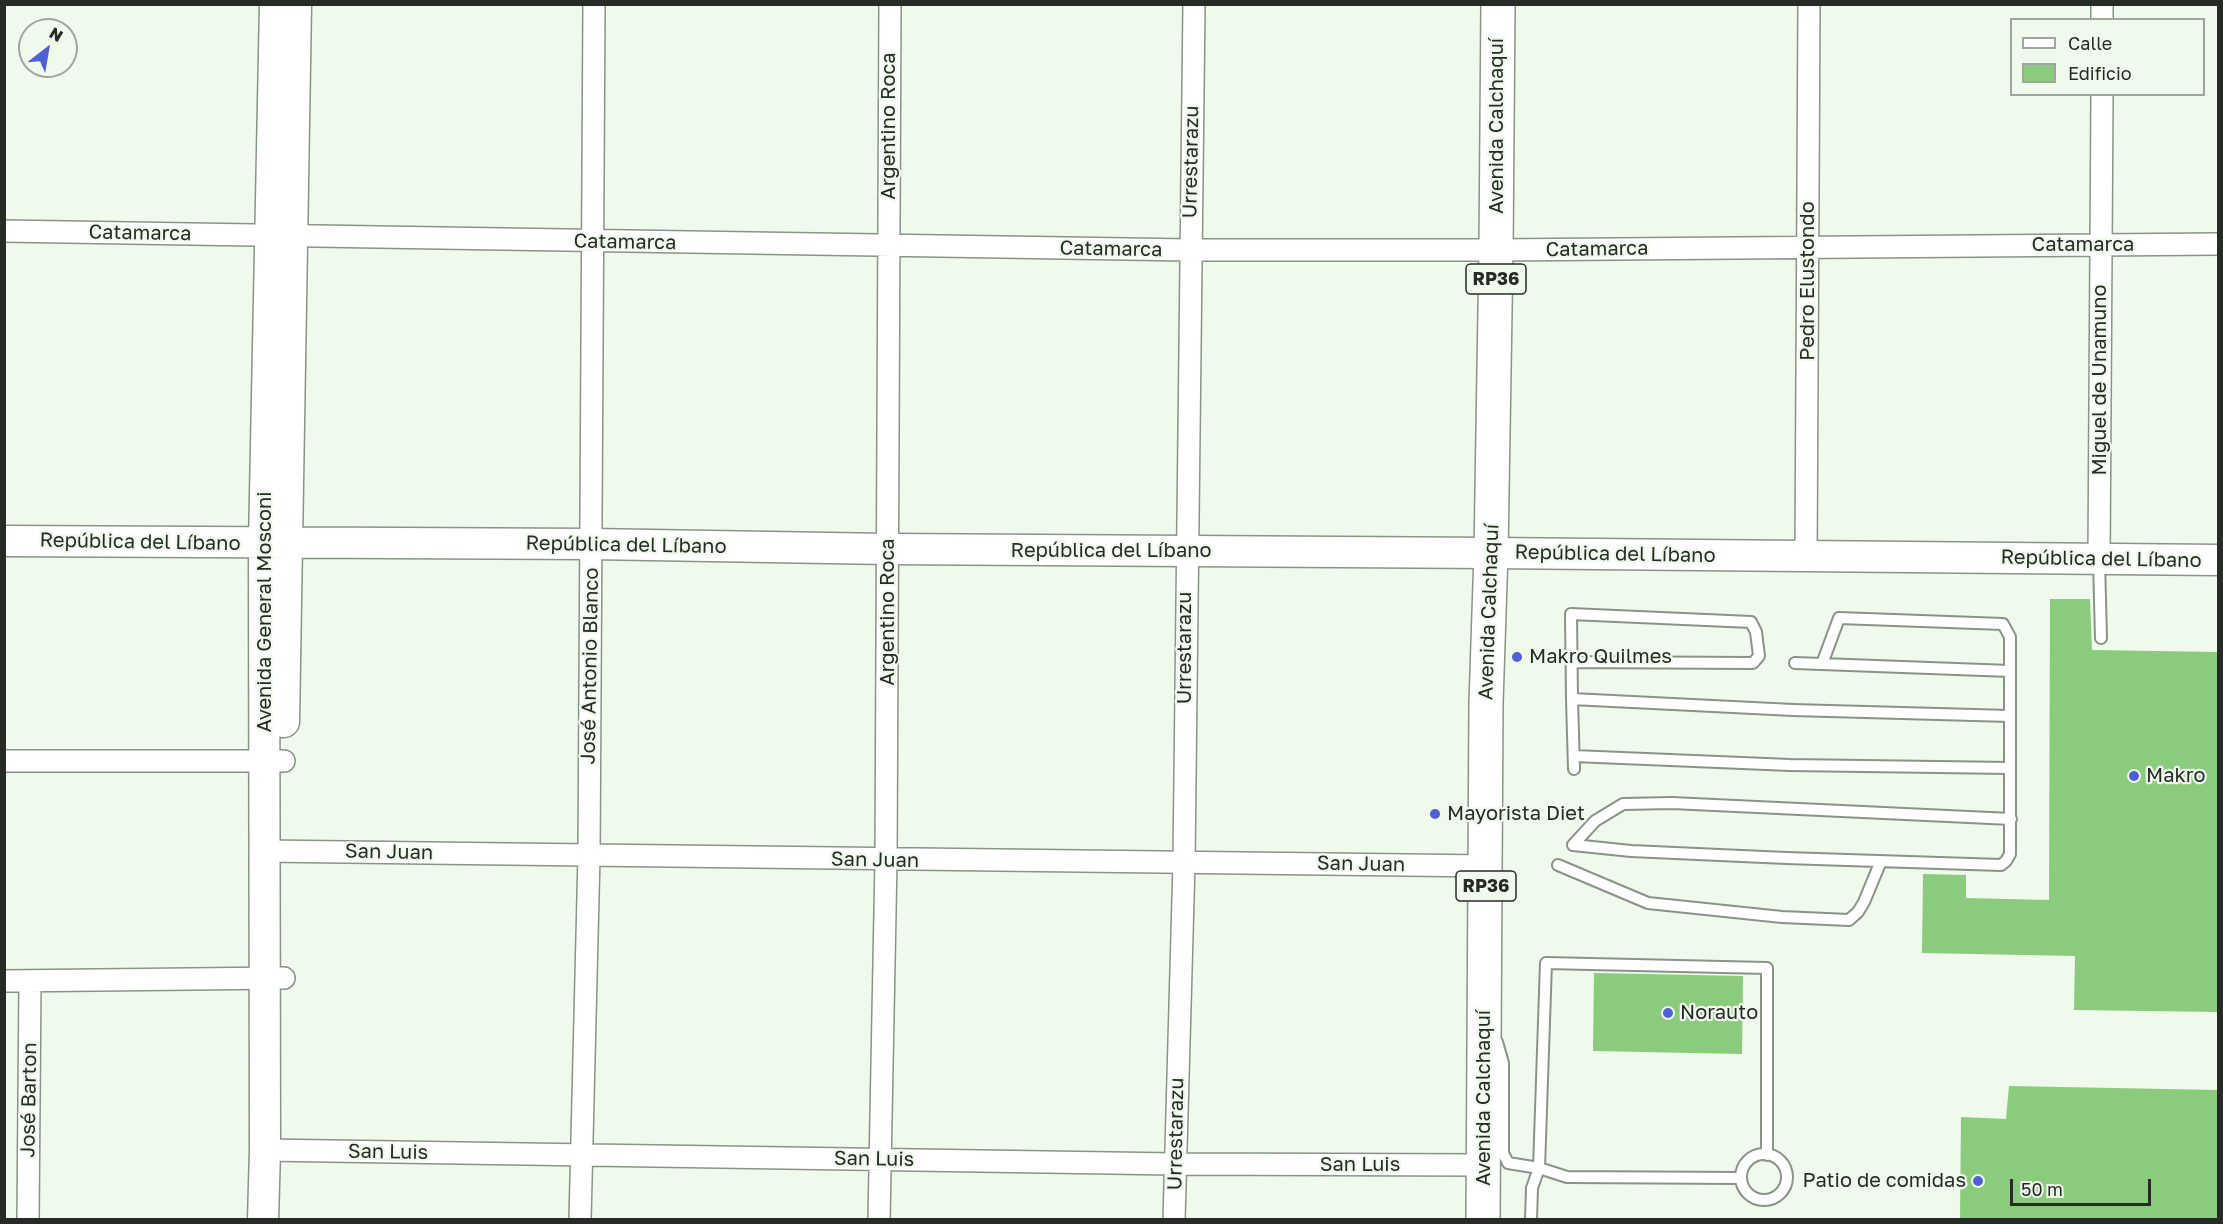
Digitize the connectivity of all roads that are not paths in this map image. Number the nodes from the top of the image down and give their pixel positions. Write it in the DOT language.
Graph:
graph roads {
  1 [pos="275,4"];
  2 [pos="296,4"];
  3 [pos="594,4"];
  4 [pos="890,4"];
  5 [pos="1194,4"];
  6 [pos="1498,4"];
  7 [pos="1809,4"];
  8 [pos="2102,96"];
  9 [pos="4,231"];
  10 [pos="281,236"];
  11 [pos="593,242"];
  12 [pos="2218,244"];
  13 [pos="2101,245"];
  14 [pos="1808,246"];
  15 [pos="889,247"];
  16 [pos="1189,250"];
  17 [pos="1496,250"];
  18 [pos="4,541"];
  19 [pos="275,543"];
  20 [pos="591,544"];
  21 [pos="888,549"];
  22 [pos="1186,552"];
  23 [pos="1491,552"];
  24 [pos="1806,557"];
  25 [pos="2099,558"];
  26 [pos="2218,560"];
  27 [pos="2101,638"];
  28 [pos="1572,662"];
  29 [pos="1795,663"];
  30 [pos="1822,664"];
  31 [pos="2010,671"];
  32 [pos="1572,699"];
  33 [pos="2010,716"];
  34 [pos="1574,756"];
  35 [pos="4,761"];
  36 [pos="274,761"];
  37 [pos="2010,768"];
  38 [pos="1574,769"];
  39 [pos="2010,819"];
  40 [pos="274,851"];
  41 [pos="588,856"];
  42 [pos="886,860"];
  43 [pos="1881,861"];
  44 [pos="1184,863"];
  45 [pos="1558,865"];
  46 [pos="1487,866"];
  47 [pos="274,978"];
  48 [pos="4,981"];
  49 [pos="30,981"];
  50 [pos="1485,1007"];
  51 [pos="274,1150"];
  52 [pos="1767,1155"];
  53 [pos="581,1156"];
  54 [pos="879,1159"];
  55 [pos="1175,1164"];
  56 [pos="1483,1165"];
  57 [pos="1539,1168"];
  58 [pos="1741,1178"];
  59 [pos="28,1220"];
  60 [pos="263,1220"];
  61 [pos="282,1220"];
  62 [pos="580,1220"];
  63 [pos="879,1220"];
  64 [pos="1174,1220"];
  65 [pos="1483,1220"];
  66 [pos="1531,1220"];
  1 -- 10 [label="street, Avenida General Mosconi"];
  2 -- 10 [label="street, Avenida General Mosconi"];
  3 -- 11 [label="street, José Antonio Blanco"];
  4 -- 15 [label="street, Argentino Roca"];
  5 -- 16 [label="street, Urrestarazu"];
  6 -- 17 [label="main road, Avenida Calchaquí / RP36"];
  7 -- 14 [label="street, Pedro Elustondo"];
  8 -- 13 [label="street, Miguel de Unamuno"];
  9 -- 10 [label="street, Catamarca"];
  10 -- 11 [label="street, Catamarca"];
  10 -- 19 [label="street, Avenida General Mosconi"];
  11 -- 15 [label="street, Catamarca"];
  11 -- 20 [label="street, José Antonio Blanco"];
  12 -- 13 [label="street, Catamarca"];
  13 -- 14 [label="street, Catamarca"];
  13 -- 25 [label="street, Miguel de Unamuno"];
  14 -- 17 [label="street, Catamarca"];
  14 -- 24 [label="street, Pedro Elustondo"];
  15 -- 16 [label="street, Catamarca"];
  15 -- 21 [label="street, Argentino Roca"];
  16 -- 17 [label="street, Catamarca"];
  16 -- 22 [label="street, Urrestarazu"];
  17 -- 23 [label="main road, Avenida Calchaquí / RP36"];
  18 -- 19 [label="street, República del Líbano"];
  19 -- 20 [label="street, República del Líbano"];
  19 -- 36 [label="street, Avenida General Mosconi"];
  20 -- 21 [label="street, República del Líbano"];
  20 -- 41 [label="street, José Antonio Blanco"];
  21 -- 22 [label="street, República del Líbano"];
  21 -- 42 [label="street, Argentino Roca"];
  22 -- 23 [label="street, República del Líbano"];
  22 -- 44 [label="street, Urrestarazu"];
  23 -- 24 [label="street, República del Líbano"];
  23 -- 46 [label="main road, Avenida Calchaquí / RP36"];
  24 -- 25 [label="street, República del Líbano"];
  25 -- 26 [label="street, República del Líbano"];
  25 -- 27 [label="lane"];
  28 -- 28 [label="lane"];
  28 -- 32 [label="lane"];
  29 -- 30 [label="lane"];
  30 -- 31 [label="lane"];
  30 -- 31 [label="lane"];
  31 -- 33 [label="lane"];
  32 -- 33 [label="lane"];
  32 -- 34 [label="lane"];
  33 -- 37 [label="lane"];
  34 -- 37 [label="lane"];
  34 -- 38 [label="lane"];
  35 -- 36 [label="street"];
  36 -- 40 [label="street, Avenida General Mosconi"];
  37 -- 39 [label="lane"];
  39 -- 43 [label="lane"];
  39 -- 43 [label="lane"];
  40 -- 41 [label="street, San Juan"];
  40 -- 47 [label="street, Avenida General Mosconi"];
  41 -- 42 [label="street, San Juan"];
  41 -- 53 [label="street, José Antonio Blanco"];
  42 -- 44 [label="street, San Juan"];
  42 -- 54 [label="street, Argentino Roca"];
  43 -- 45 [label="lane"];
  44 -- 46 [label="street, San Juan"];
  44 -- 55 [label="street, Urrestarazu"];
  46 -- 50 [label="main road, Avenida Calchaquí / RP36"];
  47 -- 49 [label="street"];
  47 -- 51 [label="street, Avenida General Mosconi"];
  48 -- 49 [label="street"];
  49 -- 59 [label="street, José Barton"];
  50 -- 56 [label="main road, Avenida Calchaquí / RP36"];
  50 -- 57 [label="lane"];
  51 -- 53 [label="street, San Luis"];
  51 -- 60 [label="street, Avenida General Mosconi"];
  51 -- 61 [label="street, Avenida General Mosconi"];
  52 -- 57 [label="lane"];
  52 -- 58 [label="lane"];
  52 -- 58 [label="lane"];
  53 -- 54 [label="street, San Luis"];
  53 -- 62 [label="street, José Antonio Blanco"];
  54 -- 55 [label="street, San Luis"];
  54 -- 63 [label="street, Argentino Roca"];
  55 -- 56 [label="street, San Luis"];
  55 -- 64 [label="street, Urrestarazu"];
  56 -- 65 [label="main road, Avenida Calchaquí / RP36"];
  57 -- 58 [label="lane"];
  57 -- 66 [label="lane"];
}
